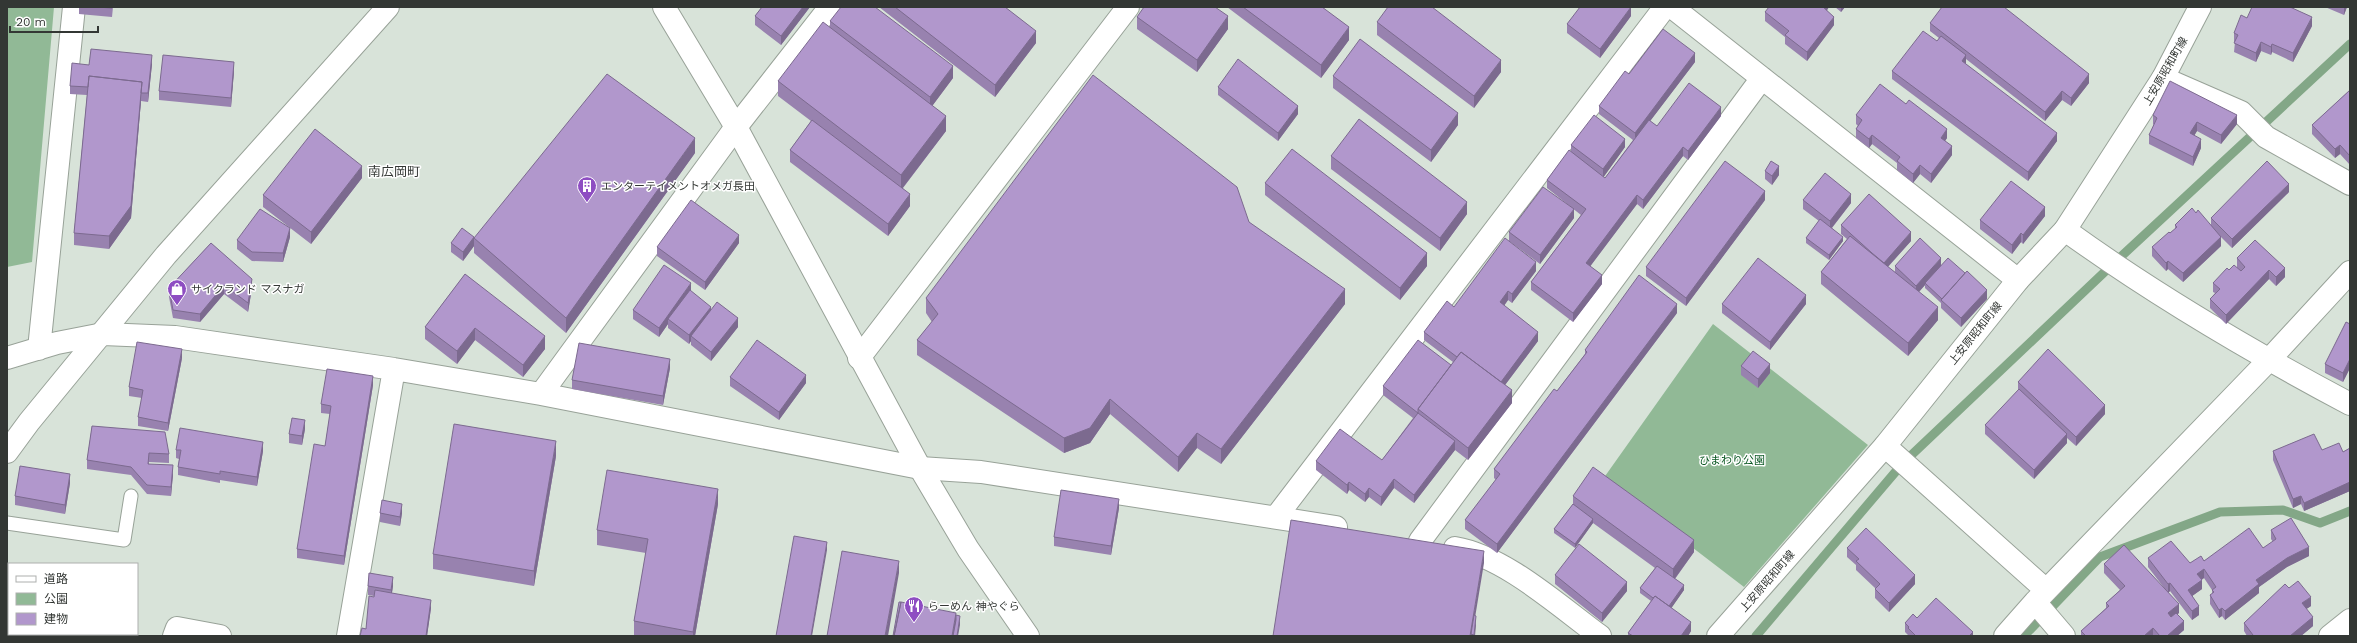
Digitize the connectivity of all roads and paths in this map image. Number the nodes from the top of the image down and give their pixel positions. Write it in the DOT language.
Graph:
graph roads {
  1 [pos="74,7"];
  2 [pos="388,7"];
  3 [pos="664,7"];
  4 [pos="830,7"];
  5 [pos="1128,7"];
  6 [pos="1664,7"];
  7 [pos="1672,7"];
  8 [pos="2200,7"];
  9 [pos="1762,78"];
  10 [pos="2163,78"];
  11 [pos="736,127"];
  12 [pos="2350,184"];
  13 [pos="2065,230"];
  14 [pos="2350,272"];
  15 [pos="2018,280"];
  16 [pos="103,334"];
  17 [pos="39,349"];
  18 [pos="7,358"];
  19 [pos="859,358"];
  20 [pos="2268,361"];
  21 [pos="394,369"];
  22 [pos="541,394"];
  23 [pos="2350,404"];
  24 [pos="1885,446"];
  25 [pos="7,452"];
  26 [pos="920,468"];
  27 [pos="131,496"];
  28 [pos="1276,517"];
  29 [pos="7,523"];
  30 [pos="1360,531"];
  31 [pos="1397,538"];
  32 [pos="1420,542"];
  33 [pos="2040,596"];
  34 [pos="2058,630"];
  35 [pos="174,636"];
  36 [pos="220,636"];
  37 [pos="348,636"];
  38 [pos="1028,636"];
  39 [pos="1600,636"];
  40 [pos="1718,636"];
  41 [pos="2005,636"];
  1 -- 17 [label="street"];
  2 -- 16 [label="street"];
  3 -- 11 [label="street"];
  4 -- 11 [label="street"];
  5 -- 19 [label="street"];
  6 -- 28 [label="street"];
  7 -- 9 [label="street"];
  8 -- 10 [label="street, 上安原昭和町線"];
  9 -- 15 [label="street"];
  9 -- 32 [label="street"];
  10 -- 12 [label="street"];
  10 -- 13 [label="street, 上安原昭和町線"];
  11 -- 19 [label="street"];
  11 -- 22 [label="street"];
  13 -- 15 [label="street, 上安原昭和町線"];
  13 -- 20 [label="street"];
  14 -- 20 [label="street"];
  15 -- 24 [label="street, 上安原昭和町線"];
  16 -- 17 [label="street"];
  16 -- 21 [label="street"];
  16 -- 25 [label="street"];
  17 -- 18 [label="street"];
  19 -- 26 [label="street"];
  20 -- 23 [label="street"];
  20 -- 33 [label="street"];
  21 -- 22 [label="street"];
  21 -- 37 [label="street"];
  22 -- 26 [label="street"];
  24 -- 33 [label="street"];
  24 -- 40 [label="street, 上安原昭和町線"];
  26 -- 28 [label="street"];
  26 -- 38 [label="street"];
  27 -- 29 [label="lane"];
  28 -- 30 [label="street"];
  31 -- 32 [label="street"];
  32 -- 39 [label="street"];
  33 -- 34 [label="street"];
  33 -- 41 [label="street"];
  35 -- 36 [label="street"];
}
